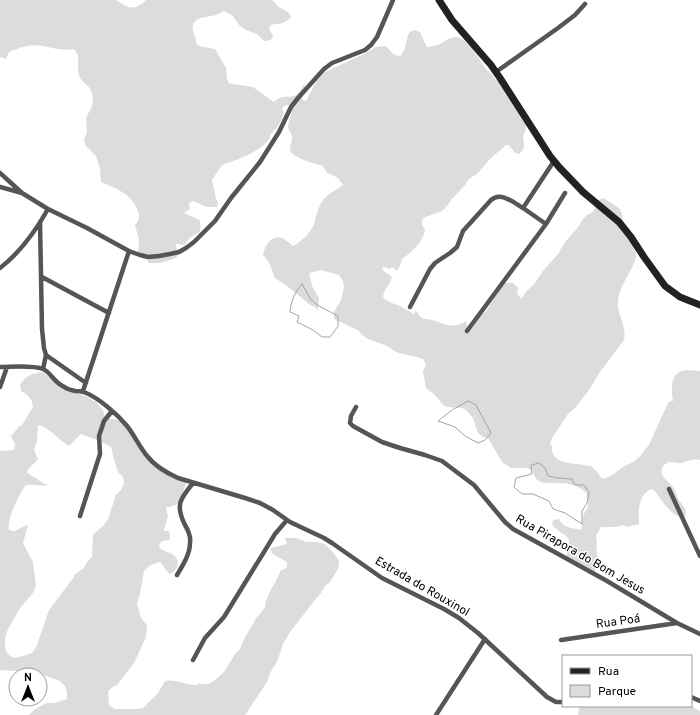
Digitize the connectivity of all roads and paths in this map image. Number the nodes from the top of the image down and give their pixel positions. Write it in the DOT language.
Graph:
graph roads {
  1 [pos="393,0"];
  2 [pos="439,0"];
  3 [pos="585,4"];
  4 [pos="496,72"];
  5 [pos="554,161"];
  6 [pos="0,173"];
  7 [pos="0,187"];
  8 [pos="22,193"];
  9 [pos="565,193"];
  10 [pos="523,208"];
  11 [pos="48,209"];
  12 [pos="40,222"];
  13 [pos="546,224"];
  14 [pos="129,251"];
  15 [pos="0,268"];
  16 [pos="42,277"];
  17 [pos="700,305"];
  18 [pos="410,306"];
  19 [pos="109,313"];
  20 [pos="467,331"];
  21 [pos="46,355"];
  22 [pos="0,366"];
  23 [pos="7,367"];
  24 [pos="43,369"];
  25 [pos="86,383"];
  26 [pos="0,387"];
  27 [pos="83,391"];
  28 [pos="356,407"];
  29 [pos="112,411"];
  30 [pos="193,482"];
  31 [pos="669,489"];
  32 [pos="80,516"];
  33 [pos="286,520"];
  34 [pos="700,556"];
  35 [pos="177,575"];
  36 [pos="677,623"];
  37 [pos="700,634"];
  38 [pos="485,639"];
  39 [pos="561,640"];
  40 [pos="193,660"];
  41 [pos="562,702"];
  42 [pos="436,715"];
  1 -- 14 [label="street"];
  2 -- 4 [label="street"];
  3 -- 4 [label="street"];
  4 -- 5 [label="street"];
  5 -- 10 [label="street"];
  5 -- 17 [label="street"];
  6 -- 8 [label="street"];
  7 -- 8 [label="street"];
  8 -- 11 [label="street"];
  9 -- 13 [label="street"];
  10 -- 13 [label="street"];
  10 -- 18 [label="street"];
  11 -- 12 [label="street"];
  11 -- 14 [label="street"];
  12 -- 15 [label="street"];
  12 -- 16 [label="street"];
  13 -- 20 [label="street"];
  14 -- 19 [label="street"];
  16 -- 19 [label="street"];
  16 -- 21 [label="street"];
  19 -- 25 [label="street"];
  21 -- 24 [label="street"];
  21 -- 25 [label="street"];
  22 -- 23 [label="street"];
  23 -- 24 [label="street"];
  23 -- 26 [label="street"];
  24 -- 27 [label="street, Estrada do Rouxinol"];
  25 -- 27 [label="street"];
  27 -- 29 [label="street, Estrada do Rouxinol"];
  28 -- 36 [label="street, Rua Pirapora do Bom Jesus"];
  29 -- 30 [label="street, Estrada do Rouxinol"];
  29 -- 32 [label="street"];
  30 -- 33 [label="street, Estrada do Rouxinol"];
  30 -- 35 [label="street"];
  31 -- 34 [label="street"];
  33 -- 38 [label="street, Estrada do Rouxinol"];
  33 -- 40 [label="street"];
  36 -- 37 [label="street, Rua Pirapora do Bom Jesus"];
  36 -- 39 [label="street, Rua Poá"];
  38 -- 41 [label="street, Estrada do Rouxinol"];
  38 -- 42 [label="street"];
}
